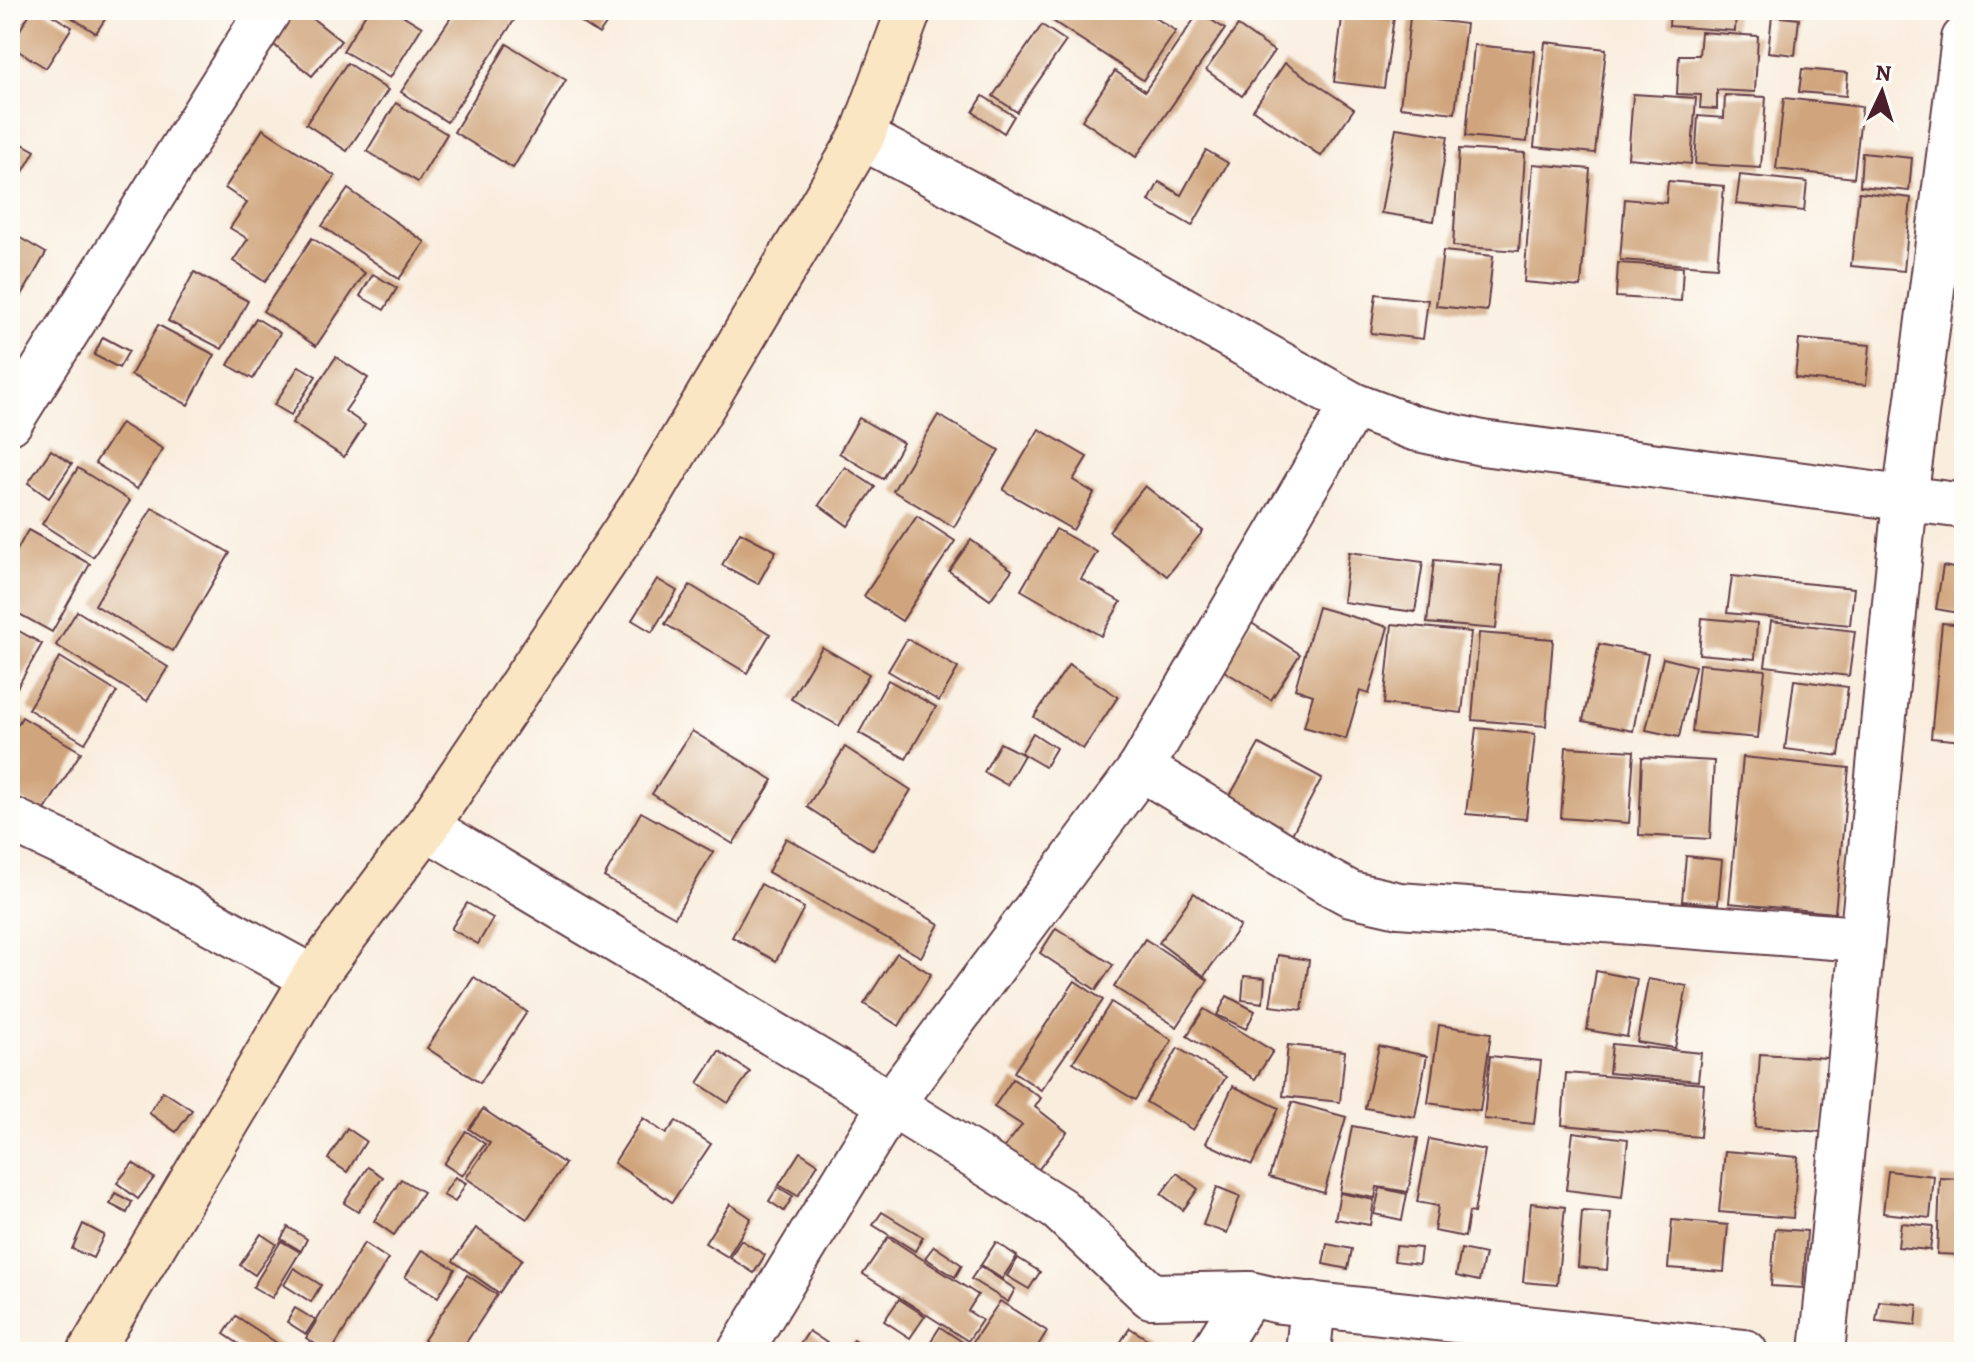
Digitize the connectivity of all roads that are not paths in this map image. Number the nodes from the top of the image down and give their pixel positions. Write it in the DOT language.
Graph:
graph roads {
  1 [pos="269,10"];
  2 [pos="909,10"];
  3 [pos="1964,39"];
  4 [pos="862,137"];
  5 [pos="1353,405"];
  6 [pos="10,422"];
  7 [pos="1905,500"];
  8 [pos="1964,506"];
  9 [pos="1141,768"];
  10 [pos="10,819"];
  11 [pos="426,827"];
  12 [pos="1861,939"];
  13 [pos="313,978"];
  14 [pos="891,1104"];
  15 [pos="1249,1294"];
  16 [pos="1313,1304"];
  17 [pos="90,1352"];
  18 [pos="740,1352"];
  19 [pos="1213,1352"];
  20 [pos="1308,1352"];
  21 [pos="1745,1352"];
  22 [pos="1822,1352"];
  1 -- 6 [label="street"];
  2 -- 4 [label="street"];
  3 -- 7 [label="street"];
  4 -- 5 [label="street"];
  4 -- 11 [label="street"];
  5 -- 7 [label="street"];
  5 -- 9 [label="street"];
  7 -- 8 [label="street"];
  7 -- 12 [label="street"];
  9 -- 12 [label="street"];
  9 -- 14 [label="street"];
  10 -- 13 [label="street"];
  11 -- 13 [label="street"];
  11 -- 14 [label="street"];
  12 -- 22 [label="street"];
  13 -- 17 [label="street"];
  14 -- 15 [label="street"];
  14 -- 18 [label="street"];
  15 -- 16 [label="street"];
  15 -- 19 [label="street"];
  16 -- 20 [label="street"];
  16 -- 21 [label="street"];
}
